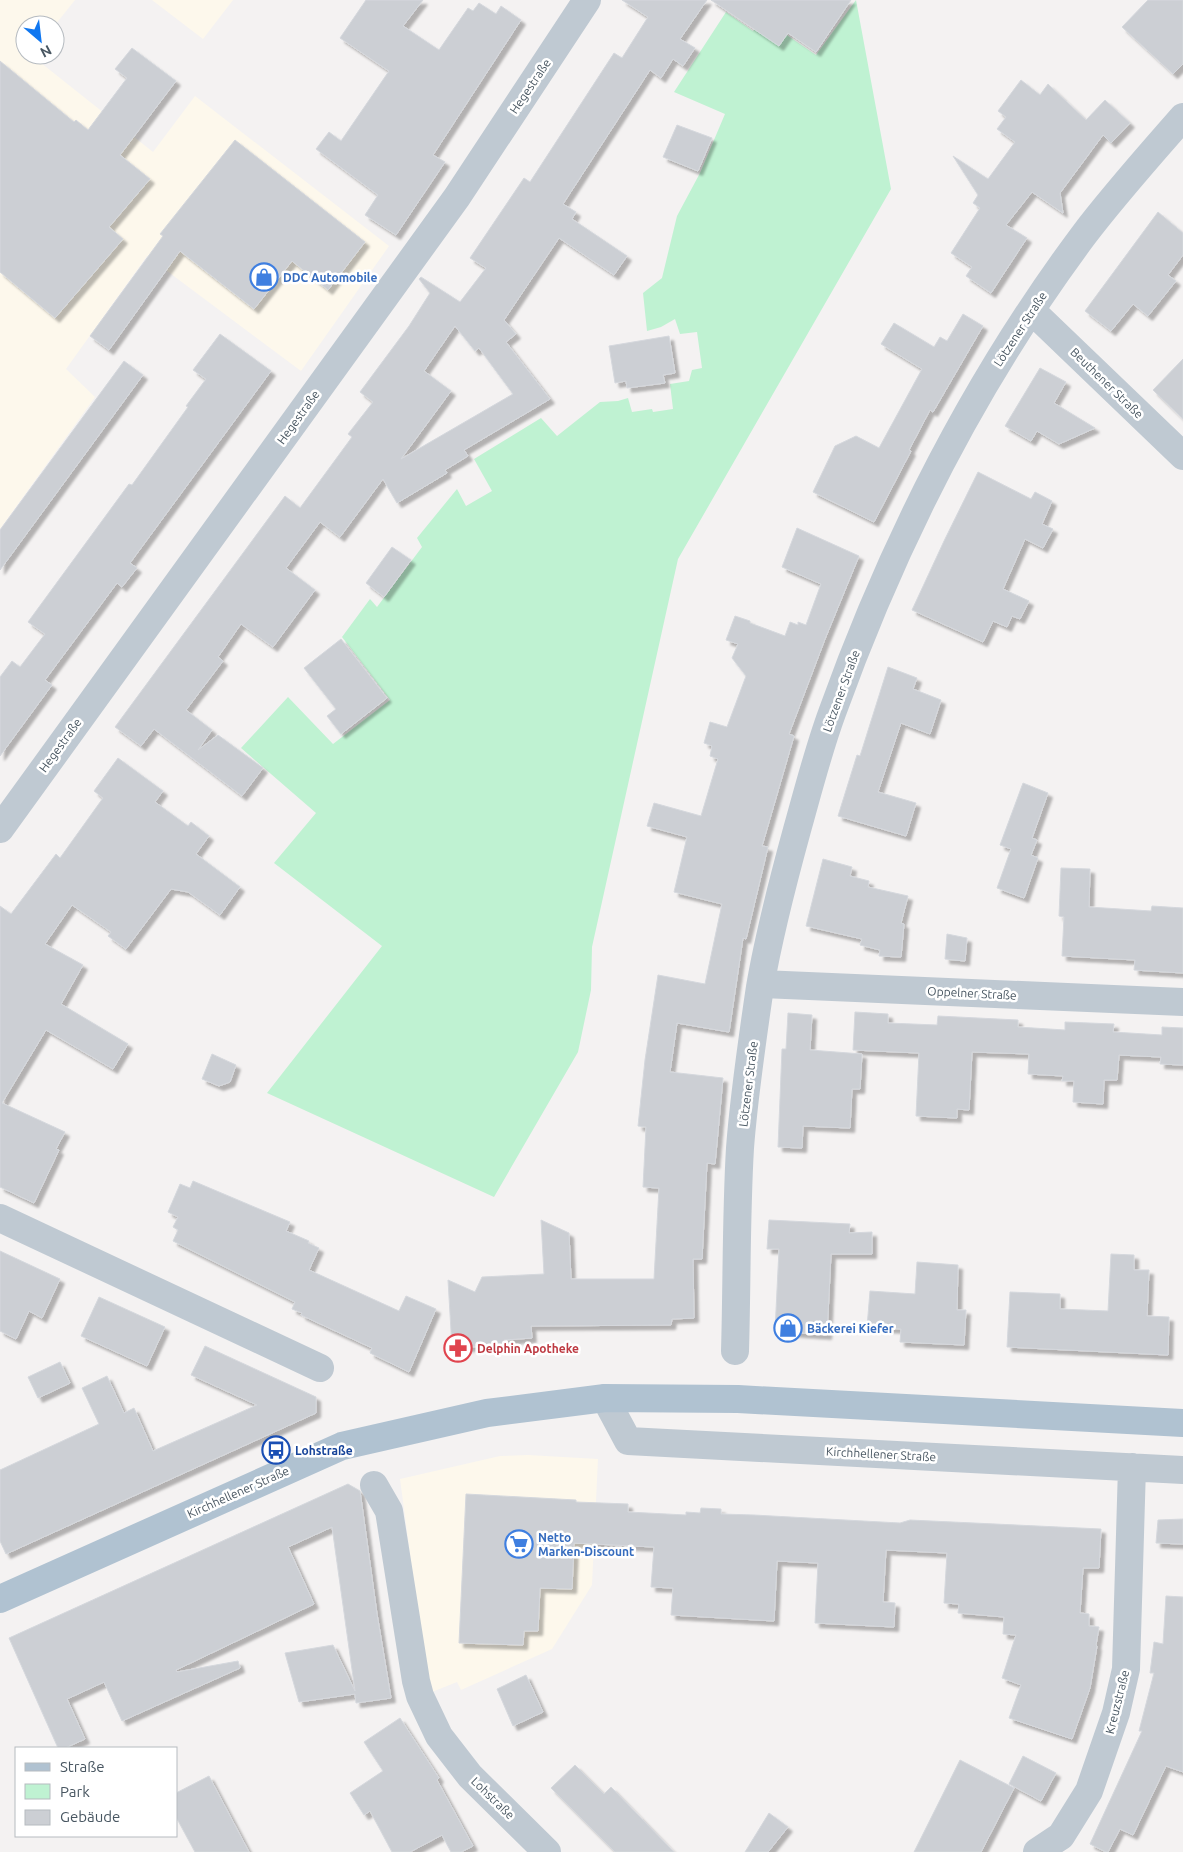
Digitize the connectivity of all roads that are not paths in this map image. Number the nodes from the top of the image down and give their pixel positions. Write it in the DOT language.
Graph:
graph roads {
  1 [pos="588,0"];
  2 [pos="1183,117"];
  3 [pos="1032,311"];
  4 [pos="1183,456"];
  5 [pos="0,829"];
  6 [pos="761,984"];
  7 [pos="1183,1002"];
  8 [pos="0,1218"];
  9 [pos="735,1351"];
  10 [pos="320,1368"];
  11 [pos="605,1398"];
  12 [pos="1183,1423"];
  13 [pos="1132,1467"];
  14 [pos="1183,1470"];
  15 [pos="374,1484"];
  16 [pos="0,1599"];
  17 [pos="547,1852"];
  18 [pos="1037,1852"];
  1 -- 5 [label="street, Hegestraße"];
  2 -- 3 [label="street, Lötzener Straße"];
  3 -- 4 [label="street, Beuthener Straße"];
  3 -- 6 [label="street, Lötzener Straße"];
  6 -- 7 [label="street, Oppelner Straße"];
  6 -- 9 [label="street, Lötzener Straße"];
  8 -- 10 [label="street"];
  11 -- 12 [label="main road, Kirchhellener Straße"];
  11 -- 13 [label="street, Kirchhellener Straße"];
  11 -- 16 [label="main road, Kirchhellener Straße"];
  13 -- 14 [label="street, Kirchhellener Straße"];
  13 -- 18 [label="street, Kreuzstraße"];
  15 -- 17 [label="street, Lohstraße"];
}
